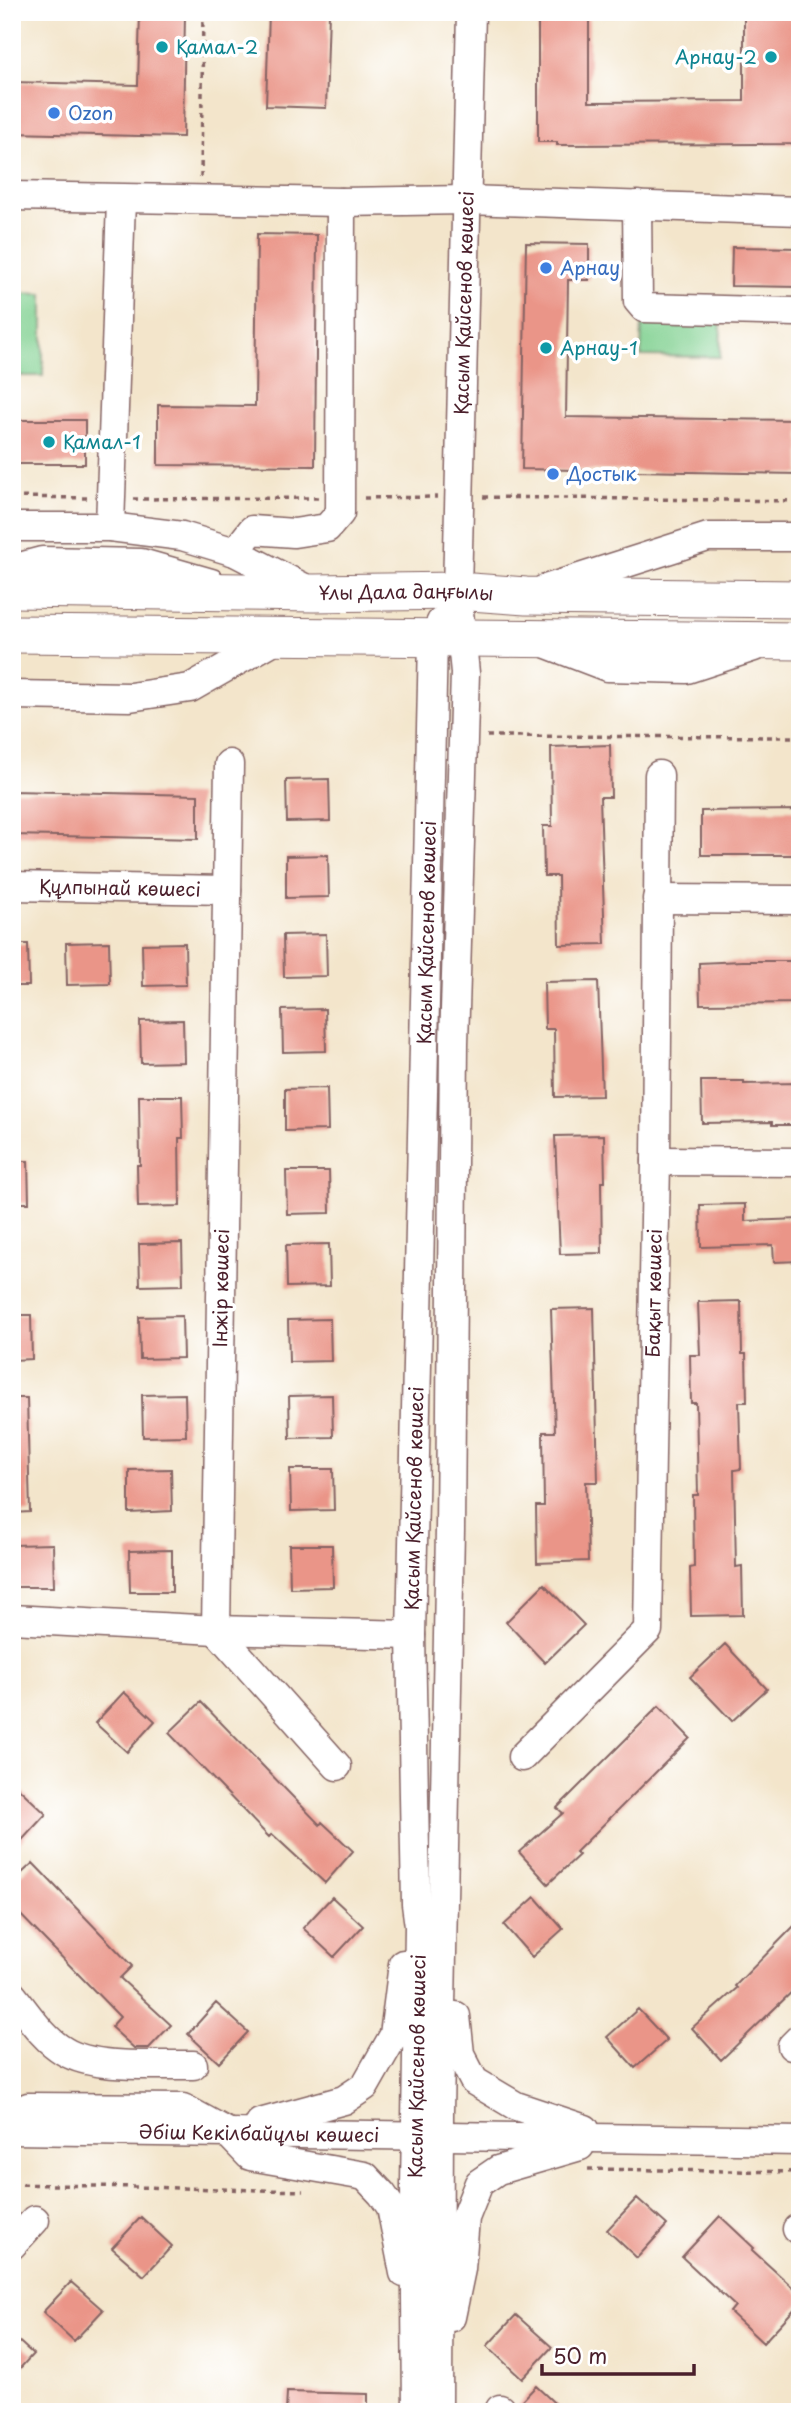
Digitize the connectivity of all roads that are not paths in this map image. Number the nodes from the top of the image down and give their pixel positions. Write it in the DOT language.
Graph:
graph roads {
  1 [pos="471,12"];
  2 [pos="12,196"];
  3 [pos="121,200"];
  4 [pos="467,200"];
  5 [pos="341,202"];
  6 [pos="636,205"];
  7 [pos="800,211"];
  8 [pos="796,312"];
  9 [pos="12,527"];
  10 [pos="110,527"];
  11 [pos="800,537"];
  12 [pos="235,552"];
  13 [pos="12,569"];
  14 [pos="12,589"];
  15 [pos="457,591"];
  16 [pos="244,592"];
  17 [pos="314,593"];
  18 [pos="526,596"];
  19 [pos="800,599"];
  20 [pos="12,634"];
  21 [pos="279,637"];
  22 [pos="447,638"];
  23 [pos="790,643"];
  24 [pos="12,695"];
  25 [pos="229,764"];
  26 [pos="659,775"];
  27 [pos="12,886"];
  28 [pos="227,890"];
  29 [pos="657,899"];
  30 [pos="800,900"];
  31 [pos="656,1161"];
  32 [pos="800,1162"];
  33 [pos="12,1619"];
  34 [pos="216,1630"];
  35 [pos="411,1634"];
  36 [pos="522,1756"];
  37 [pos="337,1766"];
  38 [pos="416,1904"];
  39 [pos="443,1915"];
  40 [pos="12,1994"];
  41 [pos="193,2065"];
  42 [pos="12,2114"];
  43 [pos="12,2130"];
  44 [pos="227,2132"];
  45 [pos="428,2135"];
  46 [pos="611,2137"];
  47 [pos="800,2141"];
  48 [pos="35,2220"];
  49 [pos="12,2245"];
  50 [pos="428,2331"];
  51 [pos="417,2412"];
  52 [pos="438,2412"];
  1 -- 4 [label="street, Қасым Қайсенов көшесі"];
  2 -- 3 [label="street"];
  3 -- 5 [label="street"];
  3 -- 10 [label="street"];
  4 -- 5 [label="street"];
  4 -- 6 [label="street"];
  4 -- 15 [label="street, Қасым Қайсенов көшесі"];
  5 -- 12 [label="street"];
  6 -- 7 [label="street"];
  6 -- 8 [label="street"];
  9 -- 10 [label="street"];
  10 -- 12 [label="street"];
  11 -- 18 [label="street"];
  12 -- 17 [label="street"];
  13 -- 16 [label="street"];
  14 -- 16 [label="main road, Ұлы Дала даңғылы"];
  15 -- 17 [label="main road, Ұлы Дала даңғылы"];
  15 -- 18 [label="main road, Ұлы Дала даңғылы"];
  15 -- 22 [label="street, Қасым Қайсенов көшесі"];
  16 -- 17 [label="main road, Ұлы Дала даңғылы"];
  18 -- 19 [label="main road, Ұлы Дала даңғылы"];
  20 -- 21 [label="main road"];
  21 -- 22 [label="main road"];
  21 -- 24 [label="street"];
  22 -- 23 [label="main road"];
  22 -- 35 [label="street, Қасым Қайсенов көшесі"];
  22 -- 39 [label="street, Қасым Қайсенов көшесі"];
  25 -- 28 [label="street, Інжір көшесі"];
  26 -- 29 [label="street, Бақыт көшесі"];
  27 -- 28 [label="street, Құлпынай көшесі"];
  28 -- 34 [label="street, Інжір көшесі"];
  29 -- 30 [label="street"];
  29 -- 31 [label="street, Бақыт көшесі"];
  31 -- 32 [label="street"];
  31 -- 36 [label="street, Бақыт көшесі"];
  33 -- 34 [label="street"];
  34 -- 35 [label="street"];
  34 -- 37 [label="street"];
  35 -- 38 [label="street, Қасым Қайсенов көшесі"];
  38 -- 44 [label="street"];
  38 -- 45 [label="street, Қасым Қайсенов көшесі"];
  39 -- 45 [label="street, Қасым Қайсенов көшесі"];
  39 -- 46 [label="street"];
  40 -- 41 [label="street"];
  42 -- 44 [label="street"];
  43 -- 44 [label="street, Әбіш Кекілбайұлы көшесі"];
  44 -- 45 [label="street, Әбіш Кекілбайұлы көшесі"];
  44 -- 50 [label="street"];
  45 -- 46 [label="street, Әбіш Кекілбайұлы көшесі"];
  45 -- 50 [label="street, Қасым Қайсенов көшесі"];
  46 -- 47 [label="street, Әбіш Кекілбайұлы көшесі"];
  46 -- 50 [label="street"];
  48 -- 49 [label="street"];
  50 -- 51 [label="street, Қасым Қайсенов көшесі"];
  50 -- 52 [label="street, Қасым Қайсенов көшесі"];
}
